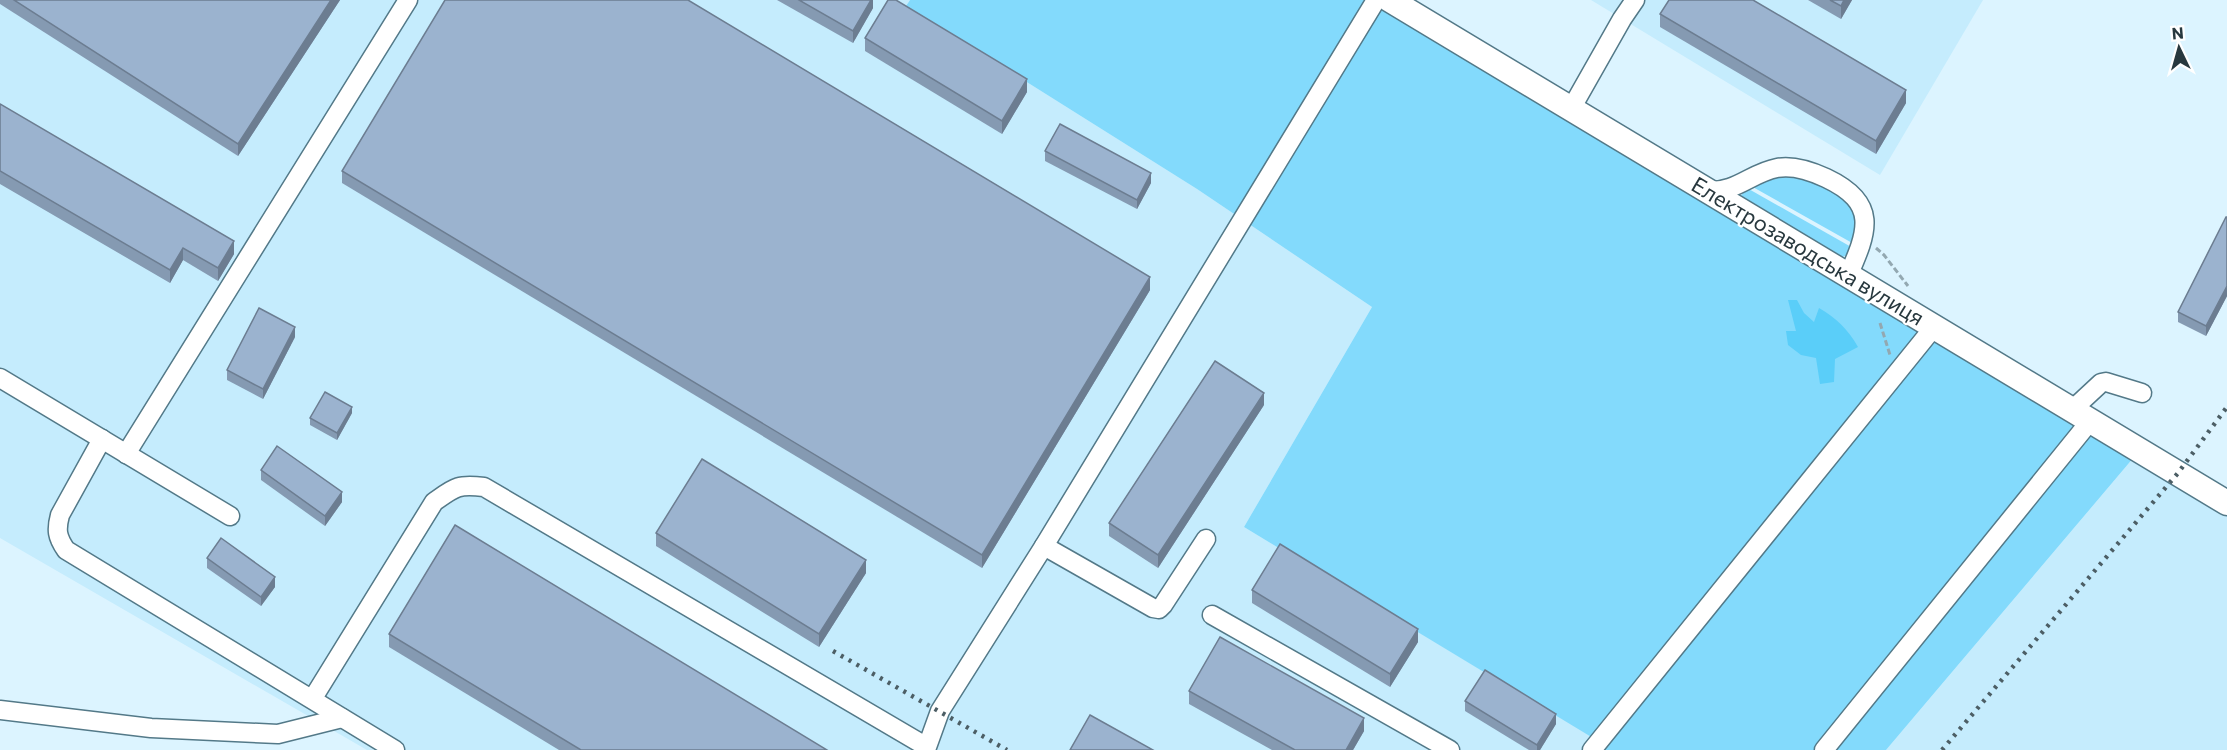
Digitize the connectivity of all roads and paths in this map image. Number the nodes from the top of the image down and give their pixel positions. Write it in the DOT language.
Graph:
graph roads {
  1 [pos="408,0"];
  2 [pos="1376,0"];
  3 [pos="1390,0"];
  4 [pos="1635,0"];
  5 [pos="1571,109"];
  6 [pos="1708,191"];
  7 [pos="1861,248"];
  8 [pos="1848,276"];
  9 [pos="1914,293"];
  10 [pos="1880,323"];
  11 [pos="1934,327"];
  12 [pos="1893,377"];
  13 [pos="0,378"];
  14 [pos="2142,393"];
  15 [pos="2082,415"];
  16 [pos="102,439"];
  17 [pos="126,454"];
  18 [pos="2227,503"];
  19 [pos="231,516"];
  20 [pos="1206,539"];
  21 [pos="1044,546"];
  22 [pos="1212,615"];
  23 [pos="313,698"];
  24 [pos="0,710"];
  25 [pos="342,718"];
  26 [pos="929,748"];
  27 [pos="396,750"];
  28 [pos="1450,750"];
  29 [pos="1592,750"];
  30 [pos="1824,750"];
  1 -- 17 [label="street"];
  2 -- 21 [label="street"];
  3 -- 5 [label="main road, Електрозаводська вулиця"];
  4 -- 5 [label="street"];
  5 -- 6 [label="main road, Електрозаводська вулиця"];
  6 -- 7 [label="street"];
  6 -- 8 [label="main road, Електрозаводська вулиця"];
  7 -- 8 [label="street"];
  7 -- 9 [label="path"];
  8 -- 11 [label="main road, Електрозаводська вулиця"];
  10 -- 12 [label="path"];
  11 -- 12 [label="street"];
  11 -- 15 [label="main road, Електрозаводська вулиця"];
  12 -- 29 [label="street"];
  13 -- 16 [label="street"];
  14 -- 15 [label="street"];
  15 -- 18 [label="main road, Електрозаводська вулиця"];
  15 -- 30 [label="street"];
  16 -- 17 [label="street"];
  16 -- 23 [label="street"];
  17 -- 19 [label="street"];
  20 -- 21 [label="street"];
  21 -- 26 [label="street"];
  22 -- 28 [label="street"];
  23 -- 25 [label="street"];
  23 -- 26 [label="street"];
  24 -- 25 [label="street"];
  25 -- 27 [label="street"];
}
